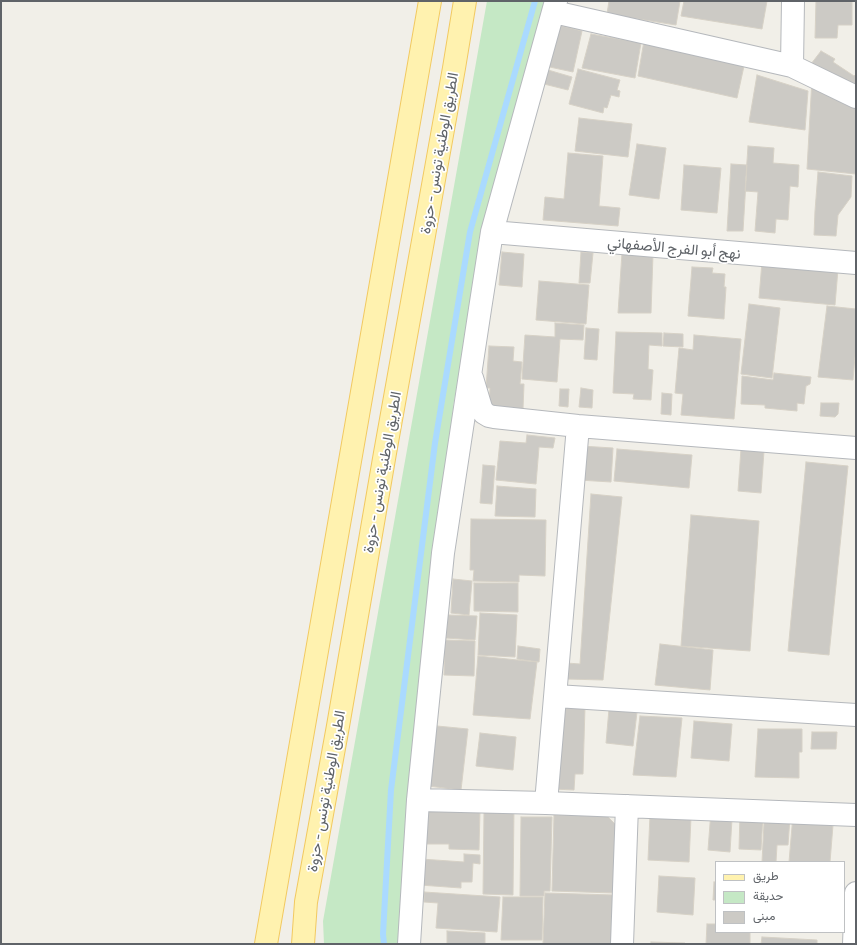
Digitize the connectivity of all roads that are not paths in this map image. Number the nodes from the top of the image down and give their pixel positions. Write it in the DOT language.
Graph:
graph roads {
  1 [pos="430,1"];
  2 [pos="465,1"];
  3 [pos="793,1"];
  4 [pos="555,6"];
  5 [pos="792,66"];
  6 [pos="856,98"];
  7 [pos="492,232"];
  8 [pos="856,263"];
  9 [pos="470,371"];
  10 [pos="578,426"];
  11 [pos="856,448"];
  12 [pos="313,678"];
  13 [pos="345,682"];
  14 [pos="556,696"];
  15 [pos="856,715"];
  16 [pos="418,800"];
  17 [pos="546,803"];
  18 [pos="628,806"];
  19 [pos="856,815"];
  20 [pos="856,893"];
  21 [pos="266,944"];
  22 [pos="303,944"];
  23 [pos="409,944"];
  24 [pos="622,944"];
  25 [pos="854,944"];
  1 -- 12 [label="main road"];
  2 -- 13 [label="main road, الطريق الوطنية تونس - حزوة"];
  3 -- 5 [label="street"];
  4 -- 5 [label="street"];
  4 -- 7 [label="street"];
  5 -- 6 [label="street"];
  7 -- 8 [label="street, نهج أبو الفرج الأصفهاني"];
  7 -- 9 [label="street"];
  9 -- 10 [label="street"];
  9 -- 16 [label="street"];
  10 -- 11 [label="street"];
  10 -- 14 [label="street"];
  12 -- 13 [label="main road"];
  12 -- 21 [label="main road"];
  13 -- 22 [label="main road, الطريق الوطنية تونس - حزوة"];
  14 -- 15 [label="street"];
  14 -- 17 [label="street"];
  16 -- 17 [label="street"];
  16 -- 23 [label="street"];
  17 -- 18 [label="street"];
  18 -- 19 [label="street"];
  18 -- 24 [label="street"];
  20 -- 25 [label="street"];
}
